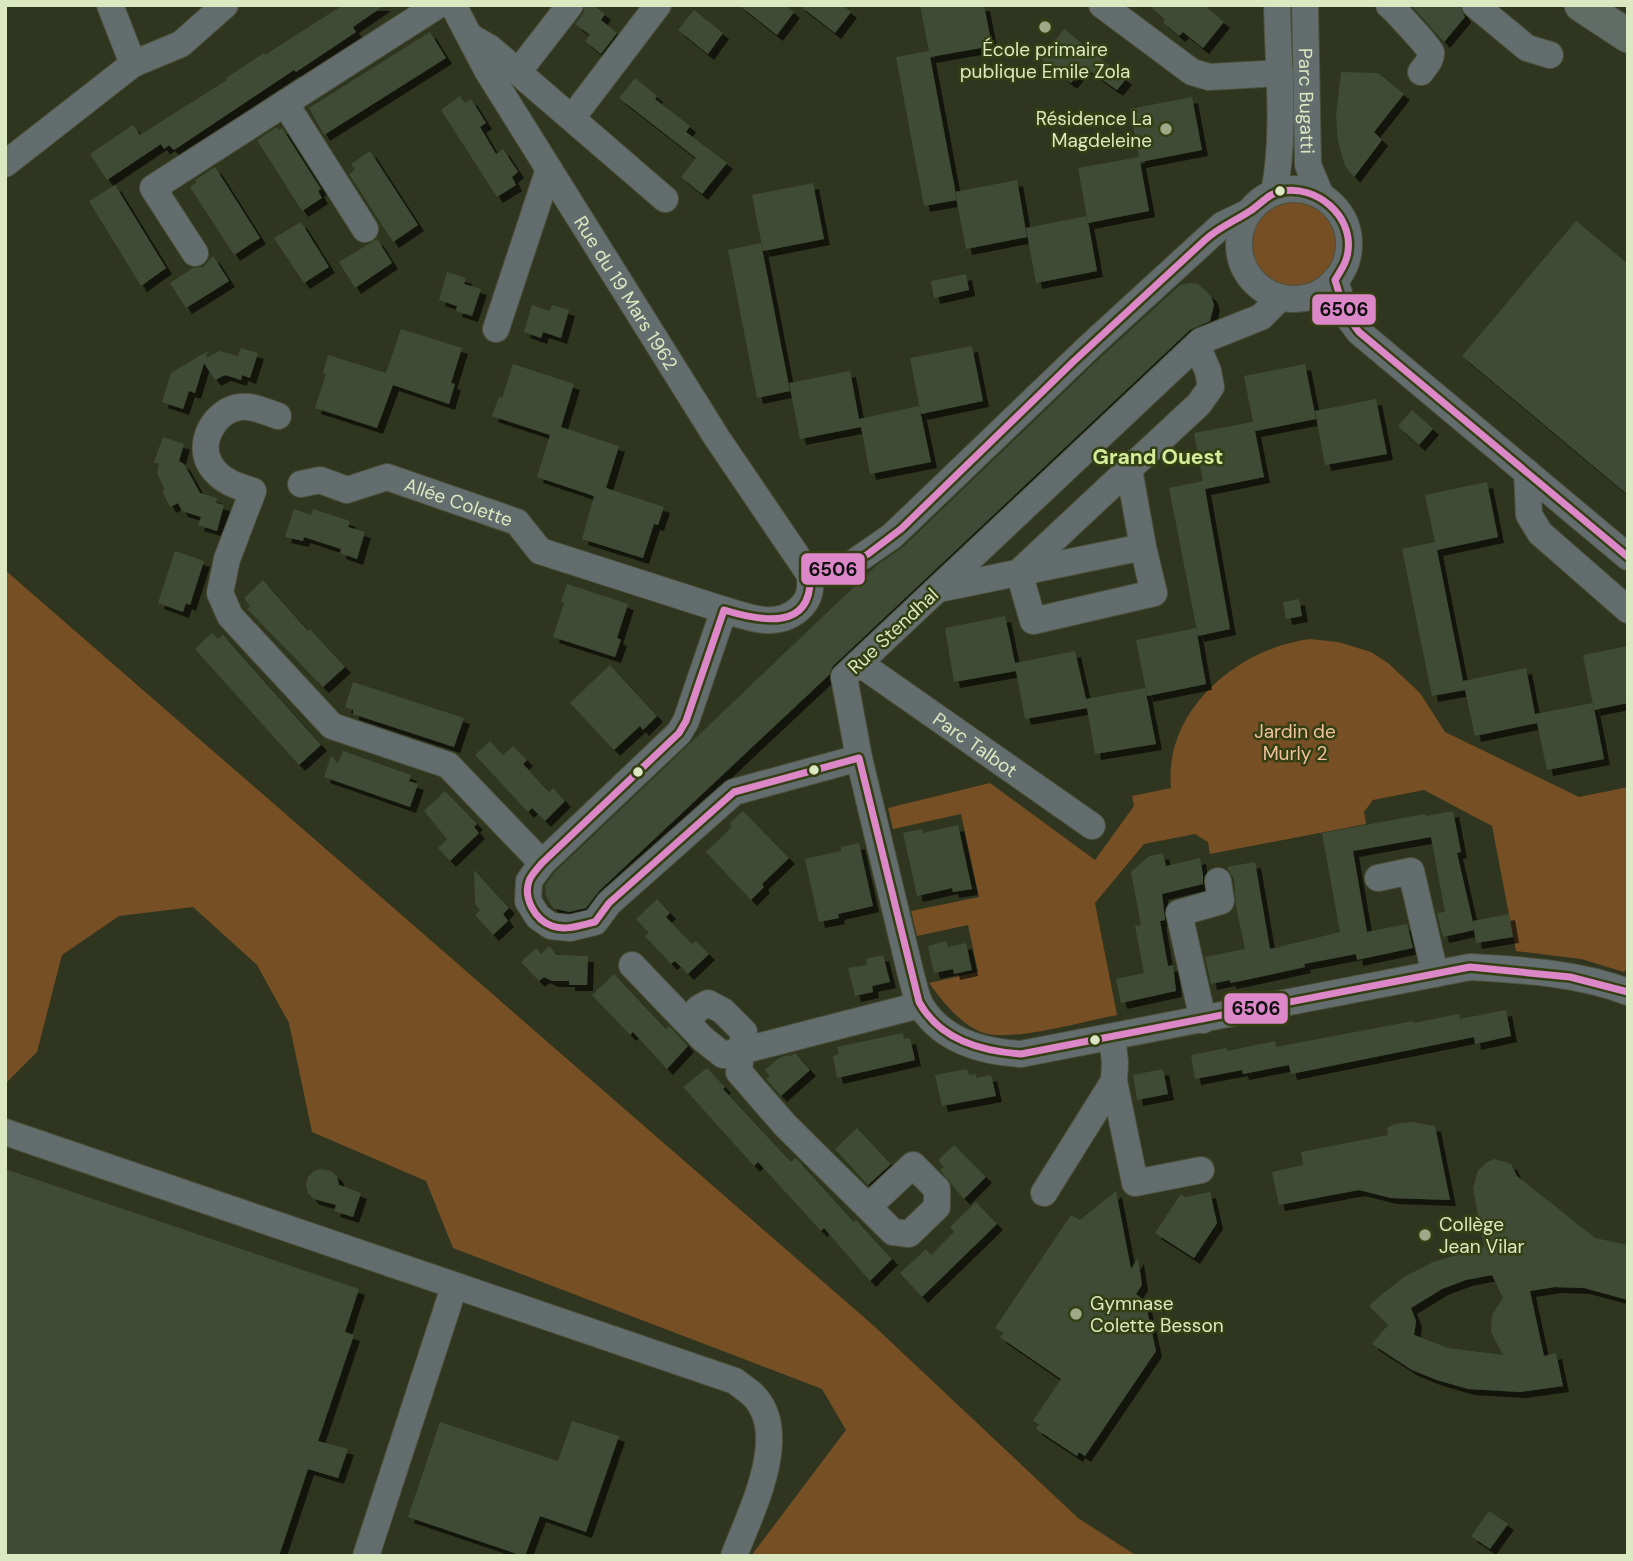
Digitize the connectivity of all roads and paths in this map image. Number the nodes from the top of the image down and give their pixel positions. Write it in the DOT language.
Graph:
graph roads {
  1 [pos="110,5"];
  2 [pos="225,5"];
  3 [pos="438,5"];
  4 [pos="453,5"];
  5 [pos="570,5"];
  6 [pos="659,5"];
  7 [pos="1102,5"];
  8 [pos="1277,5"];
  9 [pos="1305,5"];
  10 [pos="1389,5"];
  11 [pos="1475,5"];
  12 [pos="1581,5"];
  13 [pos="467,34"];
  14 [pos="1626,34"];
  15 [pos="1550,55"];
  16 [pos="133,64"];
  17 [pos="518,72"];
  18 [pos="1421,72"];
  19 [pos="1280,73"];
  20 [pos="285,103"];
  21 [pos="572,118"];
  22 [pos="5,164"];
  23 [pos="549,169"];
  24 [pos="1274,193"];
  25 [pos="1321,196"];
  26 [pos="666,199"];
  27 [pos="1249,212"];
  28 [pos="365,229"];
  29 [pos="195,253"];
  30 [pos="1335,280"];
  31 [pos="1280,298"];
  32 [pos="496,329"];
  33 [pos="1197,346"];
  34 [pos="278,415"];
  35 [pos="1129,469"];
  36 [pos="1527,472"];
  37 [pos="301,484"];
  38 [pos="1143,547"];
  39 [pos="1628,557"];
  40 [pos="1019,572"];
  41 [pos="810,575"];
  42 [pos="937,589"];
  43 [pos="724,610"];
  44 [pos="1628,610"];
  45 [pos="859,663"];
  46 [pos="859,758"];
  47 [pos="1093,826"];
  48 [pos="542,863"];
  49 [pos="1378,878"];
  50 [pos="1218,881"];
  51 [pos="632,965"];
  52 [pos="1435,974"];
  53 [pos="1627,990"];
  54 [pos="920,1004"];
  55 [pos="1203,1020"];
  56 [pos="1112,1037"];
  57 [pos="741,1051"];
  58 [pos="1114,1081"];
  59 [pos="5,1132"];
  60 [pos="1200,1170"];
  61 [pos="1044,1193"];
  62 [pos="868,1207"];
  63 [pos="454,1287"];
  64 [pos="366,1556"];
  65 [pos="734,1556"];
  1 -- 16 [label="street"];
  2 -- 16 [label="street"];
  3 -- 20 [label="street"];
  4 -- 13 [label="street, Rue du 19 Mars 1962"];
  5 -- 17 [label="street"];
  6 -- 21 [label="street"];
  7 -- 19 [label="street"];
  8 -- 19 [label="street, Parc Bugatti"];
  9 -- 25 [label="street, Parc Bugatti"];
  10 -- 18 [label="street"];
  11 -- 15 [label="street"];
  12 -- 14 [label="main road"];
  13 -- 17 [label="street"];
  13 -- 23 [label="street, Rue du 19 Mars 1962"];
  16 -- 22 [label="street"];
  17 -- 21 [label="street"];
  19 -- 24 [label="street, Parc Bugatti"];
  20 -- 28 [label="street"];
  20 -- 29 [label="street"];
  21 -- 26 [label="street"];
  23 -- 32 [label="street"];
  23 -- 41 [label="street, Rue du 19 Mars 1962"];
  24 -- 25 [label="street"];
  24 -- 27 [label="street"];
  25 -- 30 [label="street"];
  27 -- 31 [label="street"];
  27 -- 41 [label="street"];
  30 -- 31 [label="street"];
  30 -- 36 [label="street"];
  31 -- 33 [label="street, Rue Stendhal"];
  33 -- 35 [label="street"];
  33 -- 42 [label="street, Rue Stendhal"];
  34 -- 48 [label="street"];
  35 -- 38 [label="street"];
  35 -- 40 [label="street"];
  36 -- 39 [label="street"];
  36 -- 44 [label="street"];
  37 -- 43 [label="street, Allée Colette"];
  38 -- 40 [label="street"];
  38 -- 40 [label="street"];
  40 -- 42 [label="street"];
  41 -- 43 [label="street"];
  42 -- 45 [label="street, Rue Stendhal"];
  43 -- 48 [label="street"];
  45 -- 46 [label="street, Rue Stendhal"];
  45 -- 47 [label="street, Parc Talbot"];
  46 -- 48 [label="street"];
  46 -- 54 [label="street"];
  49 -- 52 [label="street"];
  50 -- 55 [label="street"];
  51 -- 57 [label="street"];
  52 -- 53 [label="street"];
  52 -- 55 [label="street"];
  54 -- 56 [label="street"];
  54 -- 57 [label="street"];
  55 -- 56 [label="street"];
  56 -- 58 [label="street"];
  57 -- 62 [label="street"];
  58 -- 60 [label="street"];
  58 -- 61 [label="street"];
  59 -- 63 [label="street"];
  63 -- 64 [label="street"];
  63 -- 65 [label="street"];
}
